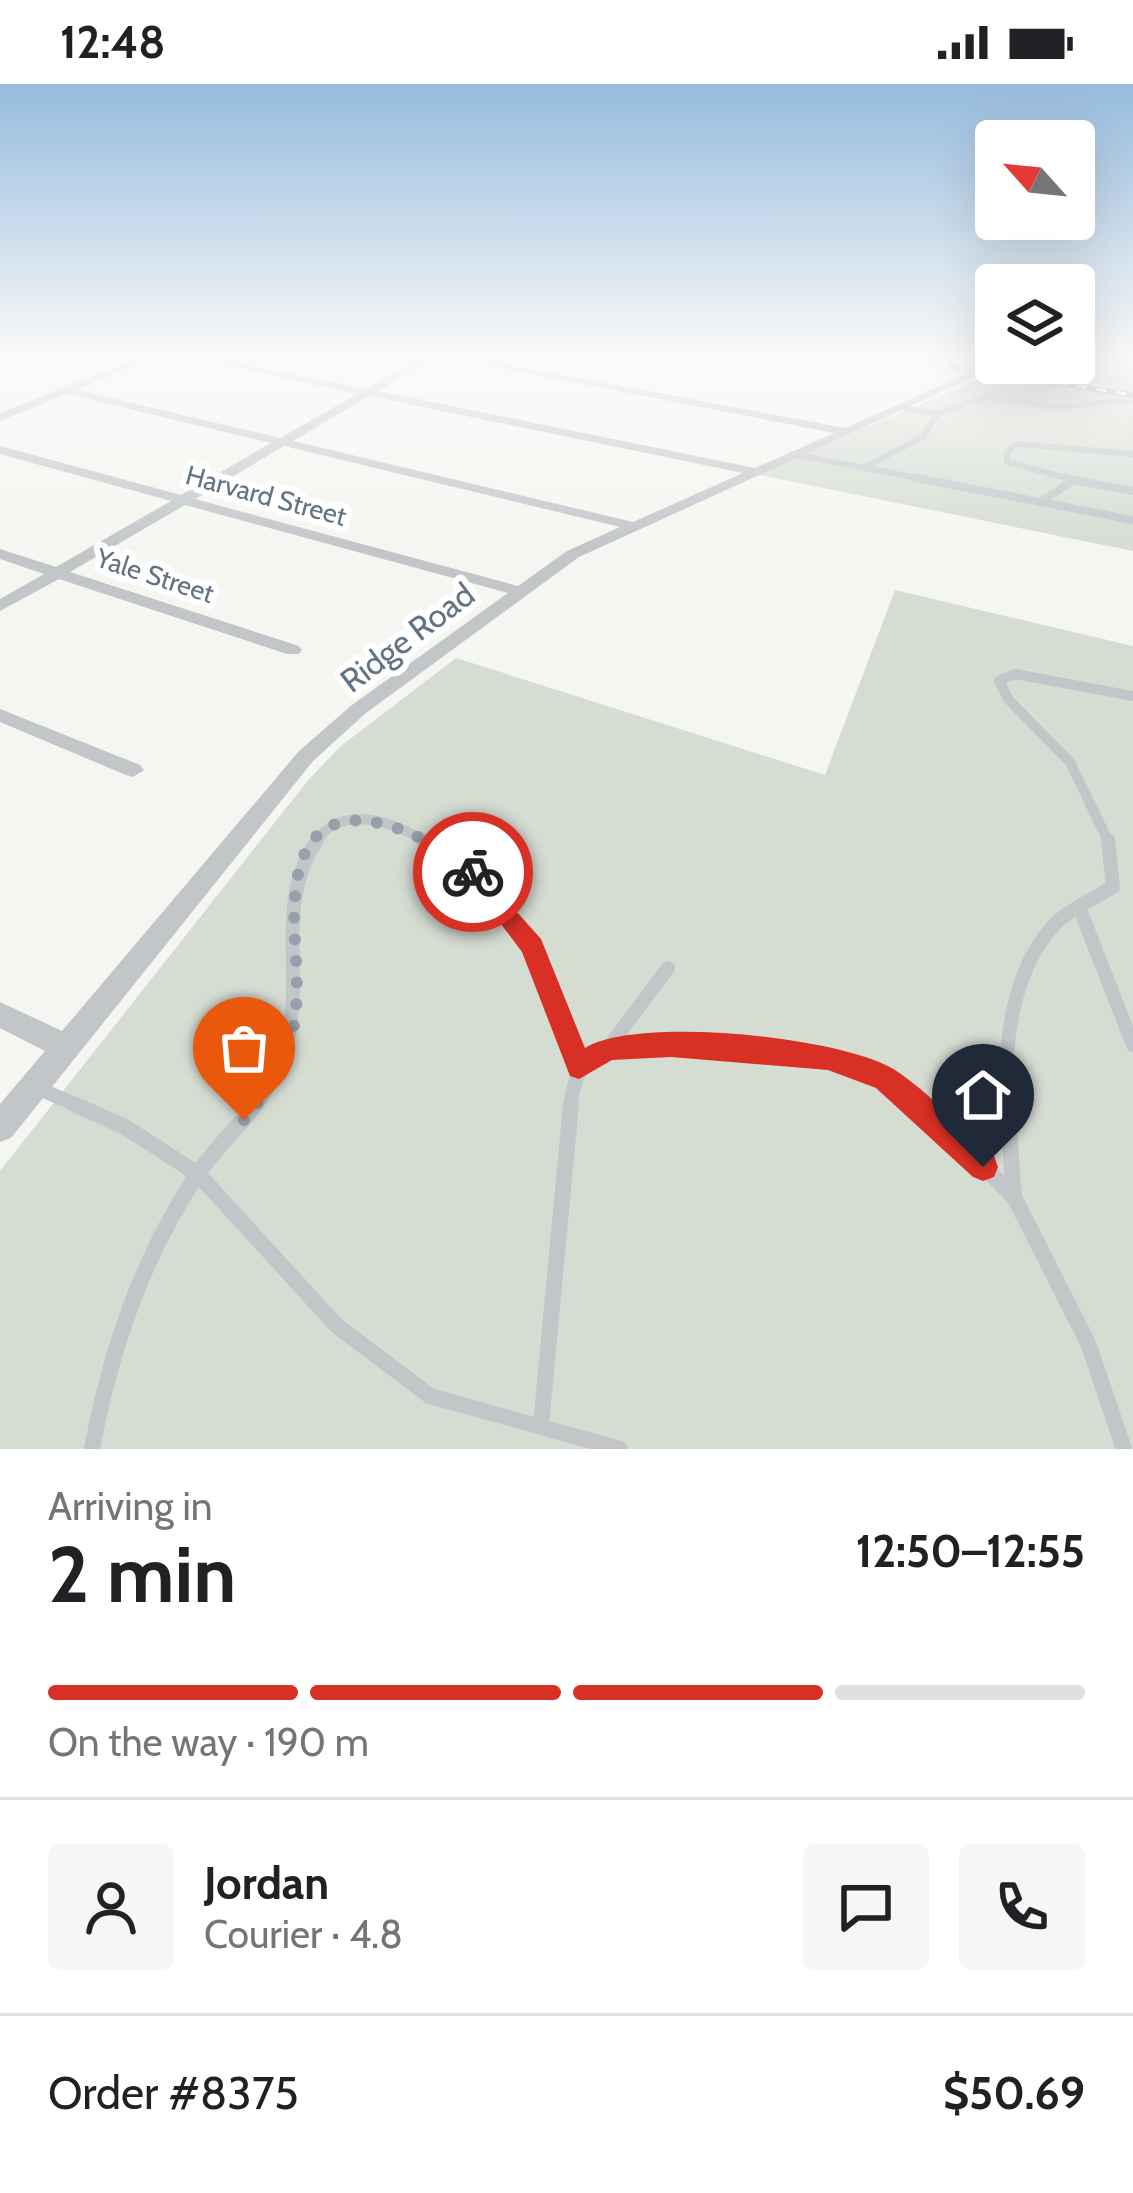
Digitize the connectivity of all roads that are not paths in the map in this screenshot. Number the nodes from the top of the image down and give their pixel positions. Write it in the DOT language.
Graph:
graph roads {
  1 [pos="196,421"];
  2 [pos="319,421"];
  3 [pos="500,421"];
  4 [pos="790,421"];
  5 [pos="868,421"];
  6 [pos="934,421"];
  7 [pos="845,431"];
  8 [pos="284,441"];
  9 [pos="0,450"];
  10 [pos="792,454"];
  11 [pos="1133,454"];
  12 [pos="865,467"];
  13 [pos="753,471"];
  14 [pos="1075,480"];
  15 [pos="1133,490"];
  16 [pos="184,498"];
  17 [pos="1040,502"];
  18 [pos="1133,520"];
  19 [pos="628,525"];
  20 [pos="0,554"];
  21 [pos="57,573"];
  22 [pos="519,591"];
  23 [pos="0,606"];
  24 [pos="293,650"];
  25 [pos="1133,696"];
  26 [pos="0,715"];
  27 [pos="133,770"];
  28 [pos="1133,874"];
  29 [pos="1117,882"];
  30 [pos="1079,907"];
  31 [pos="668,968"];
  32 [pos="0,1014"];
  33 [pos="1133,1045"];
  34 [pos="64,1047"];
  35 [pos="608,1048"];
  36 [pos="579,1067"];
  37 [pos="32,1086"];
  38 [pos="0,1127"];
  39 [pos="197,1174"];
  40 [pos="1014,1196"];
  41 [pos="541,1425"];
  42 [pos="92,1449"];
  43 [pos="620,1449"];
  44 [pos="1124,1449"];
  1 -- 8 [label="street"];
  2 -- 8 [label="street"];
  3 -- 13 [label="street"];
  4 -- 7 [label="street"];
  5 -- 7 [label="street, Ridge Road"];
  6 -- 12 [label="lane"];
  7 -- 10 [label="street, Ridge Road"];
  8 -- 16 [label="street"];
  8 -- 19 [label="street"];
  9 -- 16 [label="street, Harvard Street"];
  10 -- 12 [label="lane"];
  10 -- 13 [label="street, Ridge Road"];
  11 -- 14 [label="lane"];
  12 -- 17 [label="lane"];
  13 -- 19 [label="street, Ridge Road"];
  14 -- 15 [label="lane"];
  14 -- 17 [label="lane"];
  16 -- 21 [label="street"];
  16 -- 22 [label="street, Harvard Street"];
  17 -- 18 [label="lane"];
  19 -- 22 [label="street, Ridge Road"];
  20 -- 21 [label="street, Yale Street"];
  21 -- 23 [label="street"];
  21 -- 24 [label="street, Yale Street"];
  22 -- 34 [label="street, Ridge Road"];
  25 -- 29 [label="lane"];
  26 -- 27 [label="street"];
  28 -- 29 [label="lane"];
  29 -- 30 [label="lane"];
  30 -- 33 [label="lane"];
  30 -- 40 [label="lane"];
  31 -- 35 [label="lane"];
  32 -- 34 [label="street"];
  34 -- 37 [label="street, Ridge Road"];
  35 -- 36 [label="lane"];
  35 -- 40 [label="lane"];
  36 -- 39 [label="lane"];
  36 -- 41 [label="lane"];
  37 -- 38 [label="street, Ridge Road"];
  37 -- 39 [label="lane"];
  39 -- 41 [label="lane"];
  39 -- 42 [label="lane"];
  40 -- 44 [label="lane"];
  41 -- 43 [label="lane"];
}
